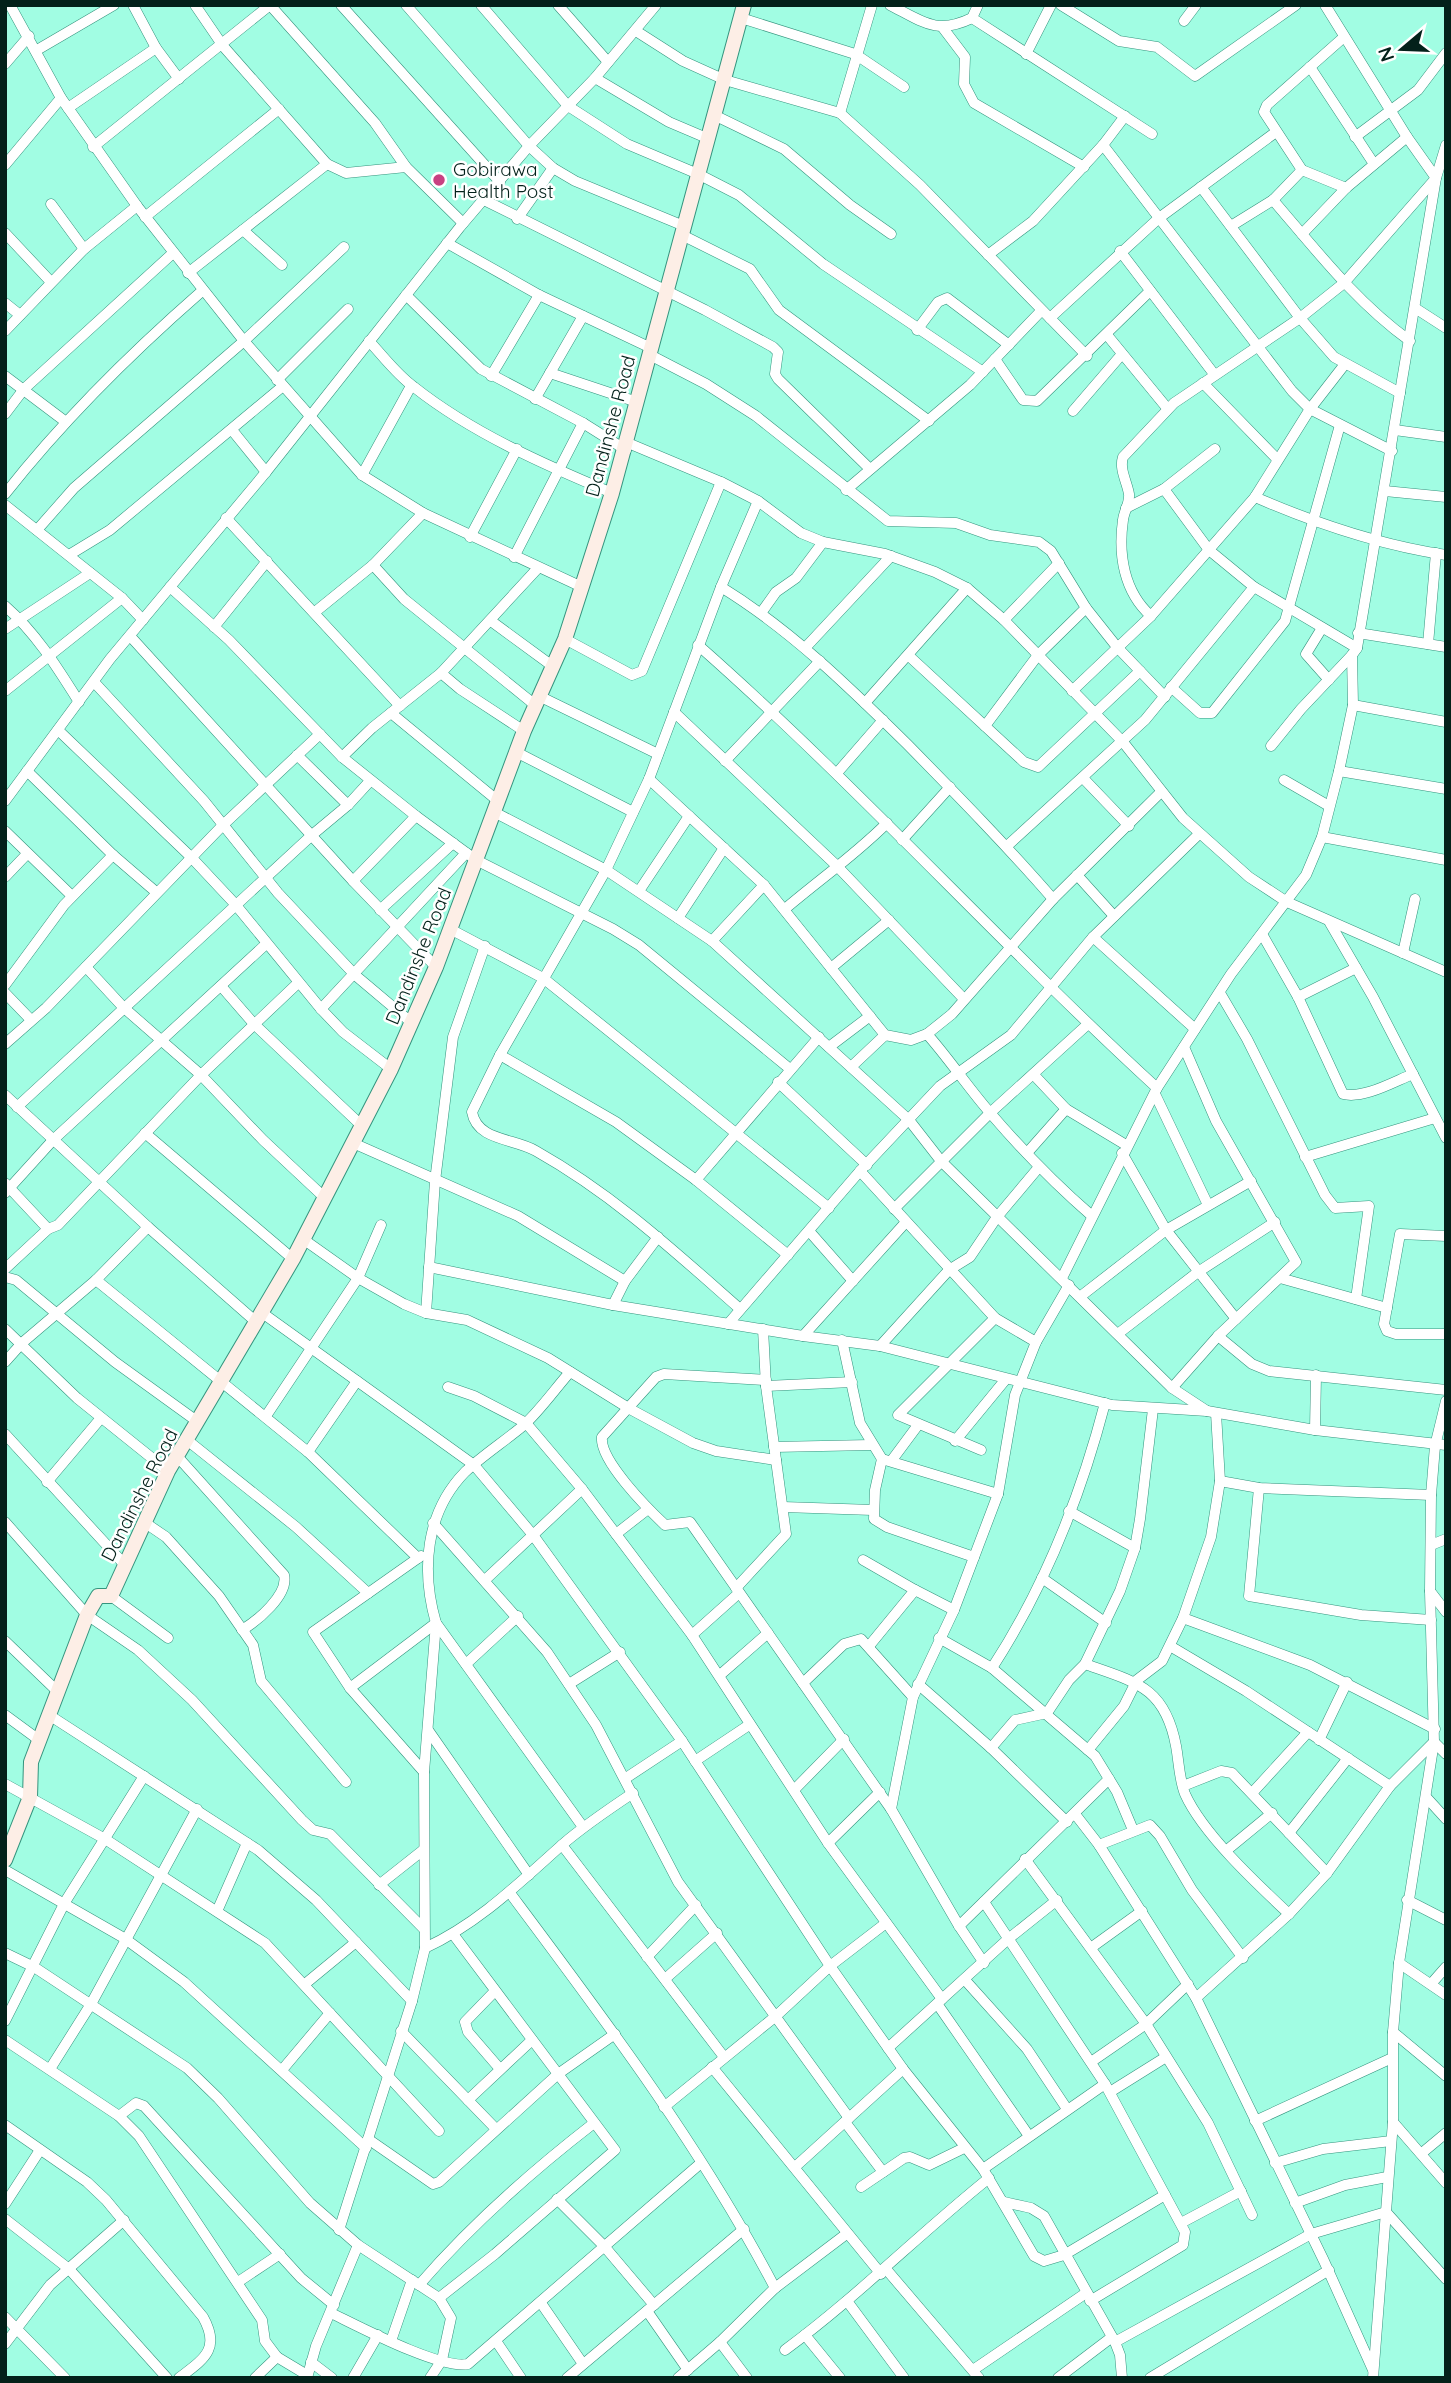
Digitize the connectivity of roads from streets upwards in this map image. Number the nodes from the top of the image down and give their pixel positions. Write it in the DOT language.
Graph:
graph roads {
  1 [pos="10,5"];
  2 [pos="114,5"];
  3 [pos="132,5"];
  4 [pos="195,5"];
  5 [pos="270,5"];
  6 [pos="341,5"];
  7 [pos="406,5"];
  8 [pos="481,5"];
  9 [pos="558,5"];
  10 [pos="872,5"];
  11 [pos="890,5"];
  12 [pos="978,5"];
  13 [pos="1051,5"];
  14 [pos="1060,5"];
  15 [pos="1196,5"];
  16 [pos="1296,5"];
  17 [pos="1325,5"];
  18 [pos="651,7"];
  19 [pos="742,12"];
  20 [pos="972,18"];
  21 [pos="1184,21"];
  22 [pos="943,28"];
  23 [pos="636,30"];
  24 [pos="29,36"];
  25 [pos="1345,37"];
  26 [pos="223,46"];
  27 [pos="156,48"];
  28 [pos="37,50"];
  29 [pos="1446,53"];
  30 [pos="855,54"];
  31 [pos="1026,54"];
  32 [pos="608,62"];
  33 [pos="5,64"];
  34 [pos="1310,68"];
  35 [pos="595,78"];
  36 [pos="179,79"];
  37 [pos="726,80"];
  38 [pos="904,87"];
  39 [pos="61,98"];
  40 [pos="568,106"];
  41 [pos="68,108"];
  42 [pos="279,109"];
  43 [pos="1390,111"];
  44 [pos="840,113"];
  45 [pos="714,115"];
  46 [pos="1125,116"];
  47 [pos="1276,132"];
  48 [pos="1152,134"];
  49 [pos="1355,137"];
  50 [pos="1407,137"];
  51 [pos="709,139"];
  52 [pos="1103,145"];
  53 [pos="1446,145"];
  54 [pos="529,146"];
  55 [pos="93,147"];
  56 [pos="6,162"];
  57 [pos="327,164"];
  58 [pos="1374,164"];
  59 [pos="406,167"];
  60 [pos="1084,167"];
  61 [pos="552,168"];
  62 [pos="1302,170"];
  63 [pos="698,174"];
  64 [pos="1436,178"];
  65 [pos="500,182"];
  66 [pos="1201,187"];
  67 [pos="1346,188"];
  68 [pos="484,200"];
  69 [pos="1273,200"];
  70 [pos="51,204"];
  71 [pos="137,206"];
  72 [pos="145,217"];
  73 [pos="1159,218"];
  74 [pos="517,219"];
  75 [pos="463,223"];
  76 [pos="1231,226"];
  77 [pos="243,230"];
  78 [pos="683,230"];
  79 [pos="5,233"];
  80 [pos="891,234"];
  81 [pos="1303,234"];
  82 [pos="447,243"];
  83 [pos="344,247"];
  84 [pos="84,249"];
  85 [pos="1120,251"];
  86 [pos="173,253"];
  87 [pos="988,255"];
  88 [pos="282,265"];
  89 [pos="188,273"];
  90 [pos="51,282"];
  91 [pos="1344,283"];
  92 [pos="202,290"];
  93 [pos="1150,290"];
  94 [pos="666,293"];
  95 [pos="406,295"];
  96 [pos="539,295"];
  97 [pos="5,303"];
  98 [pos="1415,308"];
  99 [pos="348,309"];
  100 [pos="20,315"];
  101 [pos="1046,315"];
  102 [pos="583,316"];
  103 [pos="1300,318"];
  104 [pos="1446,328"];
  105 [pos="917,330"];
  106 [pos="5,331"];
  107 [pos="1107,335"];
  108 [pos="244,341"];
  109 [pos="369,341"];
  110 [pos="1410,341"];
  111 [pos="1009,345"];
  112 [pos="1257,346"];
  113 [pos="650,352"];
  114 [pos="1122,354"];
  115 [pos="1087,356"];
  116 [pos="995,359"];
  117 [pos="1345,364"];
  118 [pos="983,372"];
  119 [pos="550,373"];
  120 [pos="1214,374"];
  121 [pos="5,376"];
  122 [pos="491,376"];
  123 [pos="280,383"];
  124 [pos="1203,383"];
  125 [pos="411,386"];
  126 [pos="24,389"];
  127 [pos="1400,393"];
  128 [pos="535,400"];
  129 [pos="637,402"];
  130 [pos="1167,408"];
  131 [pos="1310,409"];
  132 [pos="1073,411"];
  133 [pos="5,414"];
  134 [pos="310,415"];
  135 [pos="929,421"];
  136 [pos="66,422"];
  137 [pos="583,423"];
  138 [pos="1340,425"];
  139 [pos="232,430"];
  140 [pos="1395,430"];
  141 [pos="1446,437"];
  142 [pos="627,446"];
  143 [pos="517,449"];
  144 [pos="1215,449"];
  145 [pos="1392,451"];
  146 [pos="1277,460"];
  147 [pos="870,469"];
  148 [pos="559,471"];
  149 [pos="266,472"];
  150 [pos="362,475"];
  151 [pos="721,482"];
  152 [pos="1164,489"];
  153 [pos="846,490"];
  154 [pos="1385,491"];
  155 [pos="5,494"];
  156 [pos="612,494"];
  157 [pos="1255,497"];
  158 [pos="1446,497"];
  159 [pos="758,501"];
  160 [pos="5,505"];
  161 [pos="1126,508"];
  162 [pos="423,513"];
  163 [pos="226,518"];
  164 [pos="1314,522"];
  165 [pos="37,530"];
  166 [pos="470,537"];
  167 [pos="1375,541"];
  168 [pos="822,542"];
  169 [pos="1209,550"];
  170 [pos="1441,554"];
  171 [pos="69,555"];
  172 [pos="891,556"];
  173 [pos="514,557"];
  174 [pos="267,561"];
  175 [pos="1059,563"];
  176 [pos="373,565"];
  177 [pos="538,568"];
  178 [pos="90,573"];
  179 [pos="170,587"];
  180 [pos="582,587"];
  181 [pos="721,587"];
  182 [pos="1254,587"];
  183 [pos="967,588"];
  184 [pos="122,598"];
  185 [pos="5,606"];
  186 [pos="1086,608"];
  187 [pos="1289,608"];
  188 [pos="315,612"];
  189 [pos="761,613"];
  190 [pos="1151,616"];
  191 [pos="21,620"];
  192 [pos="143,620"];
  193 [pos="1004,620"];
  194 [pos="491,621"];
  195 [pos="214,627"];
  196 [pos="5,628"];
  197 [pos="1322,628"];
  198 [pos="1358,633"];
  199 [pos="130,636"];
  200 [pos="565,639"];
  201 [pos="1428,644"];
  202 [pos="698,645"];
  203 [pos="1117,647"];
  204 [pos="1446,647"];
  205 [pos="805,648"];
  206 [pos="466,649"];
  207 [pos="1355,651"];
  208 [pos="48,654"];
  209 [pos="1038,655"];
  210 [pos="909,656"];
  211 [pos="820,661"];
  212 [pos="551,665"];
  213 [pos="1140,671"];
  214 [pos="441,673"];
  215 [pos="1329,680"];
  216 [pos="94,682"];
  217 [pos="1171,687"];
  218 [pos="5,691"];
  219 [pos="1072,691"];
  220 [pos="1165,697"];
  221 [pos="537,700"];
  222 [pos="79,702"];
  223 [pos="865,703"];
  224 [pos="1353,705"];
  225 [pos="400,706"];
  226 [pos="674,712"];
  227 [pos="774,712"];
  228 [pos="391,713"];
  229 [pos="1095,713"];
  230 [pos="883,720"];
  231 [pos="1446,722"];
  232 [pos="985,726"];
  233 [pos="58,730"];
  234 [pos="524,731"];
  235 [pos="320,734"];
  236 [pos="1123,742"];
  237 [pos="1271,746"];
  238 [pos="516,752"];
  239 [pos="658,754"];
  240 [pos="298,755"];
  241 [pos="342,757"];
  242 [pos="725,761"];
  243 [pos="27,771"];
  244 [pos="1339,771"];
  245 [pos="837,773"];
  246 [pos="1083,778"];
  247 [pos="649,779"];
  248 [pos="370,780"];
  249 [pos="1283,780"];
  250 [pos="264,785"];
  251 [pos="950,788"];
  252 [pos="1446,789"];
  253 [pos="1161,792"];
  254 [pos="6,798"];
  255 [pos="348,805"];
  256 [pos="496,807"];
  257 [pos="1329,807"];
  258 [pos="633,812"];
  259 [pos="416,816"];
  260 [pos="689,816"];
  261 [pos="887,823"];
  262 [pos="223,825"];
  263 [pos="1129,826"];
  264 [pos="5,831"];
  265 [pos="1199,834"];
  266 [pos="312,835"];
  267 [pos="1322,837"];
  268 [pos="902,840"];
  269 [pos="453,843"];
  270 [pos="1007,846"];
  271 [pos="724,848"];
  272 [pos="27,854"];
  273 [pos="113,855"];
  274 [pos="191,857"];
  275 [pos="471,857"];
  276 [pos="1446,860"];
  277 [pos="836,865"];
  278 [pos="606,870"];
  279 [pos="1077,875"];
  280 [pos="5,877"];
  281 [pos="266,878"];
  282 [pos="353,881"];
  283 [pos="764,885"];
  284 [pos="639,891"];
  285 [pos="156,892"];
  286 [pos="72,896"];
  287 [pos="1053,899"];
  288 [pos="1415,899"];
  289 [pos="1287,902"];
  290 [pos="235,904"];
  291 [pos="785,909"];
  292 [pos="380,910"];
  293 [pos="579,913"];
  294 [pos="1114,916"];
  295 [pos="678,918"];
  296 [pos="889,920"];
  297 [pos="1329,922"];
  298 [pos="397,929"];
  299 [pos="450,929"];
  300 [pos="1262,933"];
  301 [pos="1093,937"];
  302 [pos="712,941"];
  303 [pos="265,945"];
  304 [pos="485,947"];
  305 [pos="1009,948"];
  306 [pos="1403,953"];
  307 [pos="86,967"];
  308 [pos="436,967"];
  309 [pos="831,968"];
  310 [pos="1356,968"];
  311 [pos="1446,972"];
  312 [pos="355,975"];
  313 [pos="543,978"];
  314 [pos="298,982"];
  315 [pos="5,985"];
  316 [pos="221,986"];
  317 [pos="1050,987"];
  318 [pos="5,993"];
  319 [pos="1220,993"];
  320 [pos="1298,997"];
  321 [pos="963,998"];
  322 [pos="123,1007"];
  323 [pos="321,1009"];
  324 [pos="870,1016"];
  325 [pos="30,1020"];
  326 [pos="412,1023"];
  327 [pos="254,1024"];
  328 [pos="1088,1024"];
  329 [pos="1195,1029"];
  330 [pos="928,1034"];
  331 [pos="885,1035"];
  332 [pos="819,1037"];
  333 [pos="159,1040"];
  334 [pos="5,1044"];
  335 [pos="829,1047"];
  336 [pos="1184,1047"];
  337 [pos="500,1055"];
  338 [pos="851,1067"];
  339 [pos="391,1069"];
  340 [pos="790,1069"];
  341 [pos="959,1070"];
  342 [pos="201,1074"];
  343 [pos="1413,1074"];
  344 [pos="1034,1075"];
  345 [pos="778,1082"];
  346 [pos="1156,1091"];
  347 [pos="5,1095"];
  348 [pos="17,1107"];
  349 [pos="1066,1109"];
  350 [pos="990,1113"];
  351 [pos="1435,1118"];
  352 [pos="909,1120"];
  353 [pos="362,1126"];
  354 [pos="145,1133"];
  355 [pos="737,1133"];
  356 [pos="1446,1138"];
  357 [pos="54,1140"];
  358 [pos="353,1143"];
  359 [pos="1124,1149"];
  360 [pos="1027,1153"];
  361 [pos="1305,1157"];
  362 [pos="941,1161"];
  363 [pos="1039,1167"];
  364 [pos="863,1168"];
  365 [pos="696,1180"];
  366 [pos="435,1181"];
  367 [pos="1251,1181"];
  368 [pos="97,1182"];
  369 [pos="7,1189"];
  370 [pos="325,1198"];
  371 [pos="1208,1205"];
  372 [pos="828,1208"];
  373 [pos="894,1209"];
  374 [pos="1092,1216"];
  375 [pos="998,1217"];
  376 [pos="906,1222"];
  377 [pos="1275,1222"];
  378 [pos="381,1225"];
  379 [pos="148,1227"];
  380 [pos="48,1229"];
  381 [pos="809,1230"];
  382 [pos="1166,1230"];
  383 [pos="1446,1236"];
  384 [pos="658,1237"];
  385 [pos="303,1239"];
  386 [pos="788,1255"];
  387 [pos="293,1259"];
  388 [pos="429,1267"];
  389 [pos="5,1269"];
  390 [pos="948,1270"];
  391 [pos="1198,1272"];
  392 [pos="5,1277"];
  393 [pos="358,1278"];
  394 [pos="1280,1278"];
  395 [pos="96,1280"];
  396 [pos="625,1281"];
  397 [pos="853,1281"];
  398 [pos="1065,1281"];
  399 [pos="1081,1296"];
  400 [pos="1356,1299"];
  401 [pos="613,1306"];
  402 [pos="1387,1308"];
  403 [pos="740,1309"];
  404 [pos="426,1313"];
  405 [pos="57,1314"];
  406 [pos="258,1316"];
  407 [pos="995,1318"];
  408 [pos="1236,1319"];
  409 [pos="728,1324"];
  410 [pos="5,1329"];
  411 [pos="763,1329"];
  412 [pos="1119,1333"];
  413 [pos="1446,1334"];
  414 [pos="803,1336"];
  415 [pos="1218,1336"];
  416 [pos="842,1340"];
  417 [pos="1036,1342"];
  418 [pos="22,1343"];
  419 [pos="880,1346"];
  420 [pos="311,1347"];
  421 [pos="5,1362"];
  422 [pos="948,1365"];
  423 [pos="570,1372"];
  424 [pos="1316,1376"];
  425 [pos="1006,1379"];
  426 [pos="357,1381"];
  427 [pos="223,1382"];
  428 [pos="852,1382"];
  429 [pos="766,1383"];
  430 [pos="1019,1383"];
  431 [pos="448,1387"];
  432 [pos="1172,1388"];
  433 [pos="1446,1390"];
  434 [pos="1446,1401"];
  435 [pos="1105,1403"];
  436 [pos="630,1409"];
  437 [pos="1153,1409"];
  438 [pos="1212,1412"];
  439 [pos="266,1416"];
  440 [pos="101,1418"];
  441 [pos="198,1422"];
  442 [pos="526,1423"];
  443 [pos="918,1425"];
  444 [pos="1315,1430"];
  445 [pos="5,1434"];
  446 [pos="187,1440"];
  447 [pos="955,1441"];
  448 [pos="870,1444"];
  449 [pos="1440,1445"];
  450 [pos="774,1447"];
  451 [pos="981,1450"];
  452 [pos="308,1452"];
  453 [pos="177,1455"];
  454 [pos="776,1460"];
  455 [pos="887,1460"];
  456 [pos="474,1465"];
  457 [pos="168,1471"];
  458 [pos="1220,1481"];
  459 [pos="47,1482"];
  460 [pos="1259,1488"];
  461 [pos="582,1489"];
  462 [pos="998,1494"];
  463 [pos="1431,1495"];
  464 [pos="783,1507"];
  465 [pos="648,1509"];
  466 [pos="873,1510"];
  467 [pos="1069,1511"];
  468 [pos="5,1522"];
  469 [pos="144,1522"];
  470 [pos="433,1524"];
  471 [pos="615,1534"];
  472 [pos="533,1535"];
  473 [pos="1446,1539"];
  474 [pos="1431,1545"];
  475 [pos="430,1548"];
  476 [pos="1135,1548"];
  477 [pos="974,1557"];
  478 [pos="418,1558"];
  479 [pos="863,1560"];
  480 [pos="124,1564"];
  481 [pos="1042,1578"];
  482 [pos="485,1580"];
  483 [pos="915,1590"];
  484 [pos="737,1591"];
  485 [pos="1430,1591"];
  486 [pos="368,1593"];
  487 [pos="111,1596"];
  488 [pos="954,1610"];
  489 [pos="1446,1612"];
  490 [pos="87,1615"];
  491 [pos="518,1616"];
  492 [pos="1183,1618"];
  493 [pos="1431,1620"];
  494 [pos="436,1623"];
  495 [pos="1106,1623"];
  496 [pos="242,1630"];
  497 [pos="768,1633"];
  498 [pos="692,1635"];
  499 [pos="168,1638"];
  500 [pos="939,1639"];
  501 [pos="5,1642"];
  502 [pos="869,1646"];
  503 [pos="1170,1646"];
  504 [pos="620,1652"];
  505 [pos="466,1664"];
  506 [pos="1085,1664"];
  507 [pos="992,1668"];
  508 [pos="720,1675"];
  509 [pos="1136,1682"];
  510 [pos="1347,1682"];
  511 [pos="803,1683"];
  512 [pos="569,1684"];
  513 [pos="918,1684"];
  514 [pos="350,1688"];
  515 [pos="56,1690"];
  516 [pos="913,1697"];
  517 [pos="1446,1702"];
  518 [pos="1435,1710"];
  519 [pos="1047,1713"];
  520 [pos="5,1715"];
  521 [pos="49,1715"];
  522 [pos="749,1724"];
  523 [pos="1435,1729"];
  524 [pos="428,1730"];
  525 [pos="1308,1732"];
  526 [pos="844,1739"];
  527 [pos="39,1740"];
  528 [pos="1318,1740"];
  529 [pos="682,1741"];
  530 [pos="1434,1742"];
  531 [pos="991,1748"];
  532 [pos="1088,1750"];
  533 [pos="1446,1754"];
  534 [pos="1348,1758"];
  535 [pos="695,1761"];
  536 [pos="424,1773"];
  537 [pos="144,1776"];
  538 [pos="626,1778"];
  539 [pos="1109,1779"];
  540 [pos="346,1782"];
  541 [pos="5,1784"];
  542 [pos="1183,1786"];
  543 [pos="1390,1786"];
  544 [pos="794,1790"];
  545 [pos="880,1792"];
  546 [pos="1253,1792"];
  547 [pos="633,1793"];
  548 [pos="30,1797"];
  549 [pos="1426,1797"];
  550 [pos="197,1809"];
  551 [pos="891,1809"];
  552 [pos="1075,1814"];
  553 [pos="1272,1814"];
  554 [pos="1446,1819"];
  555 [pos="1067,1822"];
  556 [pos="583,1828"];
  557 [pos="1133,1830"];
  558 [pos="1289,1833"];
  559 [pos="105,1839"];
  560 [pos="247,1843"];
  561 [pos="828,1843"];
  562 [pos="562,1845"];
  563 [pos="1099,1845"];
  564 [pos="1227,1850"];
  565 [pos="422,1851"];
  566 [pos="1025,1858"];
  567 [pos="5,1860"];
  568 [pos="5,1870"];
  569 [pos="1327,1873"];
  570 [pos="160,1875"];
  571 [pos="529,1875"];
  572 [pos="379,1885"];
  573 [pos="510,1893"];
  574 [pos="1056,1900"];
  575 [pos="1407,1900"];
  576 [pos="65,1902"];
  577 [pos="984,1902"];
  578 [pos="696,1905"];
  579 [pos="218,1909"];
  580 [pos="1142,1911"];
  581 [pos="1289,1914"];
  582 [pos="1443,1914"];
  583 [pos="887,1923"];
  584 [pos="959,1926"];
  585 [pos="424,1929"];
  586 [pos="717,1933"];
  587 [pos="453,1934"];
  588 [pos="124,1938"];
  589 [pos="1007,1940"];
  590 [pos="356,1942"];
  591 [pos="1092,1947"];
  592 [pos="425,1948"];
  593 [pos="5,1953"];
  594 [pos="647,1957"];
  595 [pos="1243,1958"];
  596 [pos="984,1963"];
  597 [pos="1399,1963"];
  598 [pos="830,1966"];
  599 [pos="1446,1966"];
  600 [pos="34,1967"];
  601 [pos="665,1979"];
  602 [pos="965,1980"];
  603 [pos="305,1984"];
  604 [pos="1188,1984"];
  605 [pos="1431,1984"];
  606 [pos="495,1991"];
  607 [pos="1446,1995"];
  608 [pos="1196,1998"];
  609 [pos="412,2001"];
  610 [pos="940,2002"];
  611 [pos="91,2004"];
  612 [pos="330,2013"];
  613 [pos="776,2017"];
  614 [pos="5,2021"];
  615 [pos="1146,2024"];
  616 [pos="401,2031"];
  617 [pos="1393,2032"];
  618 [pos="615,2034"];
  619 [pos="5,2040"];
  620 [pos="532,2040"];
  621 [pos="888,2048"];
  622 [pos="724,2057"];
  623 [pos="1166,2057"];
  624 [pos="1392,2058"];
  625 [pos="1091,2062"];
  626 [pos="712,2067"];
  627 [pos="50,2069"];
  628 [pos="500,2069"];
  629 [pos="903,2069"];
  630 [pos="282,2070"];
  631 [pos="558,2074"];
  632 [pos="386,2076"];
  633 [pos="1446,2076"];
  634 [pos="1107,2088"];
  635 [pos="468,2100"];
  636 [pos="664,2107"];
  637 [pos="1067,2109"];
  638 [pos="119,2116"];
  639 [pos="847,2120"];
  640 [pos="1255,2121"];
  641 [pos="1393,2122"];
  642 [pos="594,2123"];
  643 [pos="5,2125"];
  644 [pos="495,2128"];
  645 [pos="439,2131"];
  646 [pos="1446,2133"];
  647 [pos="1029,2136"];
  648 [pos="1391,2141"];
  649 [pos="367,2143"];
  650 [pos="964,2148"];
  651 [pos="40,2150"];
  652 [pos="1422,2153"];
  653 [pos="701,2163"];
  654 [pos="1275,2163"];
  655 [pos="795,2167"];
  656 [pos="883,2172"];
  657 [pos="986,2174"];
  658 [pos="1387,2177"];
  659 [pos="1446,2183"];
  660 [pos="861,2187"];
  661 [pos="1241,2191"];
  662 [pos="1166,2195"];
  663 [pos="557,2199"];
  664 [pos="1004,2202"];
  665 [pos="1295,2203"];
  666 [pos="5,2204"];
  667 [pos="1387,2212"];
  668 [pos="1252,2215"];
  669 [pos="5,2219"];
  670 [pos="124,2220"];
  671 [pos="1181,2223"];
  672 [pos="744,2229"];
  673 [pos="339,2230"];
  674 [pos="1311,2234"];
  675 [pos="845,2235"];
  676 [pos="358,2245"];
  677 [pos="604,2246"];
  678 [pos="280,2254"];
  679 [pos="1064,2255"];
  680 [pos="69,2269"];
  681 [pos="1329,2270"];
  682 [pos="883,2272"];
  683 [pos="1446,2279"];
  684 [pos="238,2282"];
  685 [pos="415,2282"];
  686 [pos="775,2288"];
  687 [pos="1088,2297"];
  688 [pos="439,2298"];
  689 [pos="847,2301"];
  690 [pos="541,2303"];
  691 [pos="650,2308"];
  692 [pos="333,2309"];
  693 [pos="5,2317"];
  694 [pos="18,2330"];
  695 [pos="379,2335"];
  696 [pos="805,2335"];
  697 [pos="1114,2339"];
  698 [pos="496,2341"];
  699 [pos="391,2342"];
  700 [pos="720,2342"];
  701 [pos="5,2344"];
  702 [pos="785,2350"];
  703 [pos="277,2357"];
  704 [pos="442,2360"];
  705 [pos="311,2362"];
  706 [pos="583,2364"];
  707 [pos="688,2370"];
  708 [pos="976,2374"];
  709 [pos="1165,2374"];
  710 [pos="1374,2375"];
  711 [pos="307,2376"];
  712 [pos="65,2378"];
  713 [pos="167,2378"];
  714 [pos="179,2378"];
  715 [pos="255,2378"];
  716 [pos="332,2378"];
  717 [pos="353,2378"];
  718 [pos="430,2378"];
  719 [pos="521,2378"];
  720 [pos="567,2378"];
  721 [pos="678,2378"];
  722 [pos="747,2378"];
  723 [pos="840,2378"];
  724 [pos="904,2378"];
  725 [pos="1058,2378"];
  726 [pos="1122,2378"];
  727 [pos="1150,2378"];
  1 -- 24 [label="street"];
  2 -- 28 [label="street"];
  3 -- 27 [label="street"];
  4 -- 26 [label="street"];
  5 -- 26 [label="street"];
  5 -- 59 [label="street"];
  6 -- 65 [label="street"];
  7 -- 54 [label="street"];
  8 -- 40 [label="street"];
  9 -- 32 [label="street"];
  10 -- 30 [label="street"];
  11 -- 22 [label="street"];
  12 -- 20 [label="street"];
  13 -- 31 [label="street"];
  14 -- 16 [label="street"];
  15 -- 21 [label="street"];
  17 -- 25 [label="street"];
  18 -- 23 [label="street"];
  19 -- 30 [label="street"];
  19 -- 37 [label="street, Dandinshe Road"];
  20 -- 22 [label="street"];
  20 -- 31 [label="street"];
  22 -- 60 [label="street"];
  23 -- 32 [label="street"];
  23 -- 37 [label="street"];
  24 -- 28 [label="street"];
  24 -- 33 [label="street"];
  25 -- 34 [label="street"];
  25 -- 43 [label="street"];
  26 -- 36 [label="street"];
  26 -- 42 [label="street"];
  27 -- 36 [label="street"];
  27 -- 41 [label="street"];
  28 -- 39 [label="street"];
  29 -- 43 [label="street"];
  30 -- 38 [label="street"];
  30 -- 44 [label="street"];
  31 -- 46 [label="street"];
  32 -- 35 [label="street"];
  34 -- 47 [label="street"];
  34 -- 49 [label="street"];
  35 -- 40 [label="street"];
  35 -- 51 [label="street"];
  36 -- 55 [label="street"];
  37 -- 44 [label="street"];
  37 -- 45 [label="street, Dandinshe Road"];
  39 -- 41 [label="street"];
  39 -- 56 [label="street"];
  40 -- 54 [label="street"];
  40 -- 63 [label="street"];
  41 -- 55 [label="street"];
  42 -- 57 [label="street"];
  42 -- 72 [label="street"];
  43 -- 49 [label="street"];
  43 -- 50 [label="street"];
  44 -- 87 [label="street"];
  45 -- 51 [label="street, Dandinshe Road"];
  45 -- 80 [label="street"];
  46 -- 48 [label="street"];
  46 -- 52 [label="street"];
  47 -- 62 [label="street"];
  47 -- 66 [label="street"];
  49 -- 58 [label="street"];
  50 -- 58 [label="street"];
  50 -- 64 [label="street"];
  51 -- 63 [label="street, Dandinshe Road"];
  52 -- 60 [label="street"];
  52 -- 73 [label="street"];
  53 -- 64 [label="street"];
  54 -- 61 [label="street"];
  54 -- 65 [label="street"];
  55 -- 71 [label="street"];
  57 -- 59 [label="street"];
  57 -- 77 [label="street"];
  58 -- 67 [label="street"];
  59 -- 75 [label="street"];
  60 -- 87 [label="street"];
  61 -- 74 [label="street"];
  61 -- 78 [label="street"];
  62 -- 67 [label="street"];
  62 -- 69 [label="street"];
  63 -- 78 [label="street, Dandinshe Road"];
  63 -- 105 [label="street"];
  64 -- 91 [label="street"];
  64 -- 98 [label="street"];
  65 -- 68 [label="street"];
  66 -- 73 [label="street"];
  66 -- 76 [label="street"];
  67 -- 81 [label="street"];
  68 -- 74 [label="street"];
  68 -- 75 [label="street"];
  69 -- 76 [label="street"];
  69 -- 81 [label="street"];
  70 -- 84 [label="street"];
  71 -- 72 [label="street"];
  71 -- 84 [label="street"];
  72 -- 86 [label="street"];
  73 -- 85 [label="street"];
  73 -- 112 [label="street"];
  74 -- 94 [label="street"];
  75 -- 82 [label="street"];
  76 -- 103 [label="street"];
  77 -- 88 [label="street"];
  77 -- 89 [label="street"];
  78 -- 94 [label="street, Dandinshe Road"];
  78 -- 135 [label="street"];
  79 -- 90 [label="street"];
  81 -- 91 [label="street"];
  82 -- 95 [label="street"];
  82 -- 96 [label="street"];
  83 -- 108 [label="street"];
  84 -- 90 [label="street"];
  85 -- 93 [label="street"];
  85 -- 101 [label="street"];
  86 -- 89 [label="street"];
  86 -- 126 [label="street"];
  87 -- 101 [label="street"];
  89 -- 92 [label="street"];
  90 -- 100 [label="street"];
  91 -- 103 [label="street"];
  91 -- 110 [label="street"];
  92 -- 108 [label="street"];
  92 -- 136 [label="street"];
  93 -- 107 [label="street"];
  93 -- 120 [label="street"];
  94 -- 113 [label="street, Dandinshe Road"];
  94 -- 147 [label="street"];
  95 -- 109 [label="street"];
  95 -- 122 [label="street"];
  96 -- 102 [label="street"];
  96 -- 122 [label="street"];
  97 -- 100 [label="street"];
  98 -- 104 [label="street"];
  98 -- 110 [label="street"];
  99 -- 123 [label="street"];
  100 -- 106 [label="street"];
  101 -- 111 [label="street"];
  101 -- 115 [label="street"];
  102 -- 113 [label="street"];
  102 -- 119 [label="street"];
  103 -- 112 [label="street"];
  103 -- 117 [label="street"];
  105 -- 111 [label="street"];
  105 -- 118 [label="street"];
  107 -- 114 [label="street"];
  107 -- 115 [label="street"];
  108 -- 123 [label="street"];
  108 -- 165 [label="street"];
  109 -- 125 [label="street"];
  109 -- 134 [label="street"];
  110 -- 127 [label="street"];
  111 -- 116 [label="street"];
  112 -- 120 [label="street"];
  112 -- 131 [label="street"];
  113 -- 129 [label="street, Dandinshe Road"];
  113 -- 153 [label="street"];
  114 -- 130 [label="street"];
  114 -- 132 [label="street"];
  115 -- 116 [label="street"];
  116 -- 118 [label="street"];
  117 -- 127 [label="street"];
  117 -- 131 [label="street"];
  118 -- 135 [label="street"];
  119 -- 128 [label="street"];
  119 -- 129 [label="street"];
  120 -- 124 [label="street"];
  121 -- 126 [label="street"];
  122 -- 128 [label="street"];
  123 -- 134 [label="street"];
  123 -- 139 [label="street"];
  124 -- 130 [label="street"];
  124 -- 146 [label="street"];
  125 -- 143 [label="street"];
  125 -- 150 [label="street"];
  126 -- 133 [label="street"];
  126 -- 136 [label="street"];
  127 -- 140 [label="street"];
  128 -- 137 [label="street"];
  129 -- 142 [label="street, Dandinshe Road"];
  130 -- 161 [label="street"];
  131 -- 138 [label="street"];
  131 -- 146 [label="street"];
  134 -- 149 [label="street"];
  134 -- 150 [label="street"];
  135 -- 147 [label="street"];
  136 -- 155 [label="street"];
  137 -- 142 [label="street"];
  137 -- 148 [label="street"];
  138 -- 145 [label="street"];
  138 -- 164 [label="street"];
  139 -- 149 [label="street"];
  139 -- 171 [label="street"];
  140 -- 141 [label="street"];
  140 -- 145 [label="street"];
  142 -- 151 [label="street"];
  142 -- 156 [label="street, Dandinshe Road"];
  143 -- 148 [label="street"];
  143 -- 166 [label="street"];
  144 -- 152 [label="street"];
  145 -- 154 [label="street"];
  146 -- 157 [label="street"];
  147 -- 153 [label="street"];
  148 -- 156 [label="street"];
  148 -- 173 [label="street"];
  149 -- 163 [label="street"];
  150 -- 162 [label="street"];
  151 -- 159 [label="street"];
  151 -- 200 [label="street"];
  152 -- 161 [label="street"];
  152 -- 169 [label="street"];
  153 -- 175 [label="street"];
  154 -- 158 [label="street"];
  154 -- 167 [label="street"];
  156 -- 180 [label="street, Dandinshe Road"];
  157 -- 164 [label="street"];
  157 -- 169 [label="street"];
  159 -- 168 [label="street"];
  159 -- 181 [label="street"];
  160 -- 165 [label="street"];
  161 -- 190 [label="street"];
  162 -- 166 [label="street"];
  162 -- 176 [label="street"];
  163 -- 174 [label="street"];
  163 -- 179 [label="street"];
  164 -- 167 [label="street"];
  164 -- 187 [label="street"];
  165 -- 171 [label="street"];
  166 -- 173 [label="street"];
  167 -- 170 [label="street"];
  167 -- 198 [label="street"];
  168 -- 172 [label="street"];
  168 -- 189 [label="street"];
  169 -- 182 [label="street"];
  169 -- 190 [label="street"];
  170 -- 201 [label="street"];
  171 -- 178 [label="street"];
  172 -- 183 [label="street"];
  172 -- 205 [label="street"];
  173 -- 177 [label="street"];
  174 -- 188 [label="street"];
  174 -- 195 [label="street"];
  175 -- 186 [label="street"];
  175 -- 193 [label="street"];
  176 -- 188 [label="street"];
  176 -- 206 [label="street"];
  177 -- 180 [label="street"];
  177 -- 194 [label="street"];
  178 -- 184 [label="street"];
  178 -- 191 [label="street"];
  179 -- 192 [label="street"];
  179 -- 195 [label="street"];
  180 -- 200 [label="street, Dandinshe Road"];
  181 -- 189 [label="street"];
  181 -- 202 [label="street"];
  182 -- 187 [label="street"];
  182 -- 217 [label="street"];
  183 -- 193 [label="street"];
  183 -- 210 [label="street"];
  184 -- 192 [label="street"];
  184 -- 208 [label="street"];
  185 -- 191 [label="street"];
  186 -- 203 [label="street"];
  186 -- 209 [label="street"];
  187 -- 197 [label="street"];
  187 -- 217 [label="street"];
  188 -- 225 [label="street"];
  189 -- 205 [label="street"];
  190 -- 203 [label="street"];
  191 -- 196 [label="street"];
  191 -- 208 [label="street"];
  192 -- 199 [label="street"];
  193 -- 209 [label="street"];
  194 -- 206 [label="street"];
  194 -- 212 [label="street"];
  195 -- 235 [label="street"];
  197 -- 207 [label="street"];
  197 -- 215 [label="street"];
  198 -- 201 [label="street"];
  198 -- 207 [label="street"];
  199 -- 216 [label="street"];
  199 -- 250 [label="street"];
  200 -- 212 [label="street, Dandinshe Road"];
  201 -- 204 [label="street"];
  202 -- 226 [label="street"];
  202 -- 227 [label="street"];
  203 -- 213 [label="street"];
  203 -- 219 [label="street"];
  205 -- 211 [label="street"];
  206 -- 214 [label="street"];
  206 -- 221 [label="street"];
  207 -- 215 [label="street"];
  207 -- 224 [label="street"];
  208 -- 218 [label="street"];
  208 -- 222 [label="street"];
  209 -- 219 [label="street"];
  209 -- 232 [label="street"];
  210 -- 223 [label="street"];
  210 -- 232 [label="street"];
  211 -- 223 [label="street"];
  211 -- 227 [label="street"];
  212 -- 221 [label="street, Dandinshe Road"];
  213 -- 220 [label="street"];
  213 -- 229 [label="street"];
  214 -- 225 [label="street"];
  214 -- 234 [label="street"];
  215 -- 237 [label="street"];
  216 -- 222 [label="street"];
  216 -- 262 [label="street"];
  217 -- 220 [label="street"];
  219 -- 229 [label="street"];
  220 -- 236 [label="street"];
  221 -- 234 [label="street, Dandinshe Road"];
  221 -- 239 [label="street"];
  222 -- 233 [label="street"];
  223 -- 230 [label="street"];
  224 -- 231 [label="street"];
  224 -- 244 [label="street"];
  225 -- 228 [label="street"];
  226 -- 239 [label="street"];
  226 -- 242 [label="street"];
  227 -- 242 [label="street"];
  227 -- 245 [label="street"];
  228 -- 241 [label="street"];
  228 -- 256 [label="street"];
  229 -- 232 [label="street"];
  229 -- 236 [label="street"];
  230 -- 245 [label="street"];
  230 -- 251 [label="street"];
  233 -- 243 [label="street"];
  233 -- 274 [label="street"];
  234 -- 238 [label="street, Dandinshe Road"];
  235 -- 240 [label="street"];
  235 -- 241 [label="street"];
  236 -- 246 [label="street"];
  236 -- 253 [label="street"];
  238 -- 256 [label="street, Dandinshe Road"];
  238 -- 258 [label="street"];
  239 -- 247 [label="street"];
  240 -- 250 [label="street"];
  240 -- 255 [label="street"];
  241 -- 248 [label="street"];
  242 -- 277 [label="street"];
  243 -- 254 [label="street"];
  243 -- 273 [label="street"];
  244 -- 252 [label="street"];
  244 -- 257 [label="street"];
  245 -- 261 [label="street"];
  246 -- 263 [label="street"];
  246 -- 270 [label="street"];
  247 -- 258 [label="street"];
  247 -- 260 [label="street"];
  248 -- 255 [label="street"];
  248 -- 259 [label="street"];
  249 -- 257 [label="street"];
  250 -- 262 [label="street"];
  250 -- 266 [label="street"];
  251 -- 268 [label="street"];
  251 -- 270 [label="street"];
  253 -- 263 [label="street"];
  253 -- 265 [label="street"];
  255 -- 266 [label="street"];
  256 -- 275 [label="street, Dandinshe Road"];
  256 -- 278 [label="street"];
  257 -- 267 [label="street"];
  258 -- 278 [label="street"];
  259 -- 269 [label="street"];
  259 -- 282 [label="street"];
  260 -- 271 [label="street"];
  260 -- 284 [label="street"];
  261 -- 268 [label="street"];
  261 -- 277 [label="street"];
  262 -- 274 [label="street"];
  262 -- 281 [label="street"];
  263 -- 279 [label="street"];
  264 -- 272 [label="street"];
  265 -- 289 [label="street"];
  265 -- 294 [label="street"];
  266 -- 281 [label="street"];
  266 -- 282 [label="street"];
  267 -- 276 [label="street"];
  267 -- 289 [label="street"];
  268 -- 305 [label="street"];
  269 -- 275 [label="street"];
  269 -- 292 [label="street"];
  270 -- 287 [label="street"];
  271 -- 283 [label="street"];
  271 -- 295 [label="street"];
  272 -- 280 [label="street"];
  272 -- 286 [label="street"];
  273 -- 285 [label="street"];
  273 -- 286 [label="street"];
  274 -- 285 [label="street"];
  274 -- 290 [label="street"];
  275 -- 293 [label="street"];
  275 -- 298 [label="street"];
  275 -- 299 [label="street, Dandinshe Road"];
  277 -- 291 [label="street"];
  277 -- 296 [label="street"];
  278 -- 284 [label="street"];
  278 -- 293 [label="street"];
  279 -- 287 [label="street"];
  279 -- 294 [label="street"];
  281 -- 290 [label="street"];
  281 -- 312 [label="street"];
  282 -- 292 [label="street"];
  283 -- 291 [label="street"];
  283 -- 302 [label="street"];
  284 -- 295 [label="street"];
  285 -- 307 [label="street"];
  286 -- 315 [label="street"];
  287 -- 305 [label="street"];
  288 -- 306 [label="street"];
  289 -- 297 [label="street"];
  289 -- 300 [label="street"];
  290 -- 303 [label="street"];
  290 -- 322 [label="street"];
  291 -- 309 [label="street"];
  292 -- 298 [label="street"];
  293 -- 313 [label="street"];
  293 -- 340 [label="street"];
  294 -- 301 [label="street"];
  295 -- 302 [label="street"];
  296 -- 309 [label="street"];
  296 -- 321 [label="street"];
  297 -- 306 [label="street"];
  297 -- 310 [label="street"];
  298 -- 308 [label="street"];
  298 -- 312 [label="street"];
  299 -- 304 [label="street"];
  299 -- 308 [label="street, Dandinshe Road"];
  300 -- 319 [label="street"];
  300 -- 320 [label="street"];
  301 -- 317 [label="street"];
  301 -- 329 [label="street"];
  302 -- 332 [label="street"];
  303 -- 314 [label="street"];
  303 -- 316 [label="street"];
  304 -- 313 [label="street"];
  304 -- 366 [label="street"];
  305 -- 317 [label="street"];
  305 -- 321 [label="street"];
  306 -- 311 [label="street"];
  307 -- 322 [label="street"];
  307 -- 325 [label="street"];
  308 -- 326 [label="street, Dandinshe Road"];
  309 -- 324 [label="street"];
  310 -- 320 [label="street"];
  310 -- 343 [label="street"];
  312 -- 323 [label="street"];
  312 -- 326 [label="street"];
  313 -- 337 [label="street"];
  313 -- 355 [label="street"];
  314 -- 323 [label="street"];
  314 -- 327 [label="street"];
  316 -- 327 [label="street"];
  316 -- 333 [label="street"];
  317 -- 328 [label="street"];
  317 -- 341 [label="street"];
  318 -- 325 [label="street"];
  319 -- 329 [label="street"];
  319 -- 361 [label="street"];
  320 -- 343 [label="street"];
  321 -- 330 [label="street"];
  322 -- 333 [label="street"];
  322 -- 348 [label="street"];
  323 -- 339 [label="street"];
  324 -- 331 [label="street"];
  324 -- 335 [label="street"];
  325 -- 334 [label="street"];
  326 -- 339 [label="street, Dandinshe Road"];
  327 -- 342 [label="street"];
  327 -- 353 [label="street"];
  328 -- 344 [label="street"];
  328 -- 346 [label="street"];
  329 -- 336 [label="street"];
  330 -- 331 [label="street"];
  330 -- 341 [label="street"];
  331 -- 338 [label="street"];
  332 -- 335 [label="street"];
  332 -- 340 [label="street"];
  333 -- 342 [label="street"];
  333 -- 357 [label="street"];
  335 -- 338 [label="street"];
  336 -- 346 [label="street"];
  336 -- 367 [label="street"];
  337 -- 365 [label="street"];
  337 -- 384 [label="street"];
  338 -- 352 [label="street"];
  339 -- 353 [label="street, Dandinshe Road"];
  340 -- 345 [label="street"];
  341 -- 350 [label="street"];
  341 -- 352 [label="street"];
  342 -- 354 [label="street"];
  342 -- 370 [label="street"];
  343 -- 351 [label="street"];
  344 -- 349 [label="street"];
  344 -- 350 [label="street"];
  345 -- 355 [label="street"];
  345 -- 364 [label="street"];
  346 -- 359 [label="street"];
  346 -- 371 [label="street"];
  347 -- 348 [label="street"];
  348 -- 357 [label="street"];
  349 -- 359 [label="street"];
  349 -- 360 [label="street"];
  350 -- 360 [label="street"];
  350 -- 362 [label="street"];
  351 -- 356 [label="street"];
  351 -- 361 [label="street"];
  352 -- 362 [label="street"];
  352 -- 364 [label="street"];
  353 -- 358 [label="street, Dandinshe Road"];
  354 -- 368 [label="street"];
  354 -- 387 [label="street"];
  355 -- 365 [label="street"];
  355 -- 372 [label="street"];
  357 -- 368 [label="street"];
  357 -- 369 [label="street"];
  358 -- 366 [label="street"];
  358 -- 370 [label="street, Dandinshe Road"];
  359 -- 374 [label="street"];
  359 -- 382 [label="street"];
  360 -- 363 [label="street"];
  361 -- 400 [label="street"];
  362 -- 373 [label="street"];
  362 -- 375 [label="street"];
  363 -- 374 [label="street"];
  363 -- 375 [label="street"];
  364 -- 372 [label="street"];
  364 -- 373 [label="street"];
  365 -- 386 [label="street"];
  366 -- 388 [label="street"];
  366 -- 396 [label="street"];
  367 -- 371 [label="street"];
  367 -- 377 [label="street"];
  368 -- 379 [label="street"];
  368 -- 380 [label="street"];
  369 -- 380 [label="street"];
  370 -- 385 [label="street, Dandinshe Road"];
  371 -- 382 [label="street"];
  372 -- 381 [label="street"];
  373 -- 376 [label="street"];
  374 -- 398 [label="street"];
  375 -- 390 [label="street"];
  375 -- 398 [label="street"];
  376 -- 390 [label="street"];
  376 -- 397 [label="street"];
  377 -- 391 [label="street"];
  377 -- 394 [label="street"];
  378 -- 393 [label="street"];
  379 -- 395 [label="street"];
  379 -- 406 [label="street"];
  380 -- 389 [label="street"];
  381 -- 386 [label="street"];
  381 -- 397 [label="street"];
  382 -- 391 [label="street"];
  382 -- 399 [label="street"];
  383 -- 402 [label="street"];
  384 -- 396 [label="street"];
  384 -- 403 [label="street"];
  385 -- 387 [label="street, Dandinshe Road"];
  385 -- 393 [label="street"];
  386 -- 403 [label="street"];
  387 -- 406 [label="street, Dandinshe Road"];
  388 -- 401 [label="street"];
  388 -- 404 [label="street"];
  390 -- 407 [label="street"];
  390 -- 419 [label="street"];
  391 -- 408 [label="street"];
  391 -- 412 [label="street"];
  392 -- 405 [label="street"];
  393 -- 404 [label="street"];
  393 -- 420 [label="street"];
  394 -- 400 [label="street"];
  394 -- 408 [label="street"];
  395 -- 405 [label="street"];
  395 -- 427 [label="street"];
  396 -- 401 [label="street"];
  397 -- 414 [label="street"];
  398 -- 399 [label="street"];
  398 -- 417 [label="street"];
  399 -- 412 [label="street"];
  400 -- 402 [label="street"];
  401 -- 409 [label="street"];
  402 -- 413 [label="street"];
  403 -- 409 [label="street"];
  404 -- 423 [label="street"];
  405 -- 418 [label="street"];
  405 -- 441 [label="street"];
  406 -- 420 [label="street"];
  406 -- 427 [label="street, Dandinshe Road"];
  407 -- 417 [label="street"];
  407 -- 422 [label="street"];
  408 -- 415 [label="street"];
  409 -- 411 [label="street"];
  410 -- 418 [label="street"];
  411 -- 414 [label="street"];
  411 -- 429 [label="street"];
  412 -- 432 [label="street"];
  414 -- 416 [label="street"];
  415 -- 424 [label="street"];
  415 -- 432 [label="street"];
  416 -- 419 [label="street"];
  416 -- 428 [label="street"];
  417 -- 430 [label="street"];
  418 -- 421 [label="street"];
  418 -- 440 [label="street"];
  419 -- 422 [label="street"];
  420 -- 426 [label="street"];
  420 -- 439 [label="street"];
  422 -- 425 [label="street"];
  422 -- 443 [label="street"];
  423 -- 436 [label="street"];
  423 -- 442 [label="street"];
  424 -- 433 [label="street"];
  424 -- 444 [label="street"];
  425 -- 430 [label="street"];
  425 -- 447 [label="street"];
  426 -- 452 [label="street"];
  426 -- 456 [label="street"];
  427 -- 439 [label="street"];
  427 -- 441 [label="street, Dandinshe Road"];
  428 -- 429 [label="street"];
  428 -- 448 [label="street"];
  429 -- 436 [label="street"];
  429 -- 450 [label="street"];
  430 -- 435 [label="street"];
  430 -- 462 [label="street"];
  431 -- 442 [label="street"];
  432 -- 438 [label="street"];
  434 -- 449 [label="street"];
  435 -- 437 [label="street"];
  435 -- 467 [label="street"];
  436 -- 454 [label="street"];
  436 -- 465 [label="street"];
  437 -- 438 [label="street"];
  437 -- 476 [label="street"];
  438 -- 444 [label="street"];
  438 -- 458 [label="street"];
  439 -- 452 [label="street"];
  440 -- 457 [label="street"];
  440 -- 459 [label="street"];
  441 -- 446 [label="street, Dandinshe Road"];
  442 -- 456 [label="street"];
  442 -- 461 [label="street"];
  443 -- 447 [label="street"];
  443 -- 455 [label="street"];
  444 -- 449 [label="street"];
  445 -- 459 [label="street"];
  446 -- 453 [label="street, Dandinshe Road"];
  446 -- 486 [label="street"];
  447 -- 451 [label="street"];
  448 -- 450 [label="street"];
  448 -- 455 [label="street"];
  449 -- 463 [label="street"];
  450 -- 454 [label="street"];
  452 -- 478 [label="street"];
  453 -- 457 [label="street, Dandinshe Road"];
  453 -- 496 [label="street"];
  454 -- 464 [label="street"];
  455 -- 462 [label="street"];
  455 -- 466 [label="street"];
  456 -- 470 [label="street"];
  456 -- 472 [label="street"];
  457 -- 469 [label="street, Dandinshe Road"];
  458 -- 460 [label="street"];
  458 -- 492 [label="street"];
  459 -- 480 [label="street"];
  460 -- 463 [label="street"];
  460 -- 493 [label="street"];
  461 -- 471 [label="street"];
  461 -- 472 [label="street"];
  462 -- 477 [label="street"];
  463 -- 474 [label="street"];
  464 -- 466 [label="street"];
  464 -- 484 [label="street"];
  465 -- 471 [label="street"];
  465 -- 484 [label="street"];
  466 -- 477 [label="street"];
  467 -- 476 [label="street"];
  467 -- 481 [label="street"];
  468 -- 490 [label="street"];
  469 -- 480 [label="street, Dandinshe Road"];
  469 -- 496 [label="street"];
  470 -- 475 [label="street"];
  470 -- 482 [label="street"];
  471 -- 498 [label="street"];
  472 -- 482 [label="street"];
  472 -- 504 [label="street"];
  473 -- 474 [label="street"];
  474 -- 485 [label="street"];
  475 -- 478 [label="street"];
  475 -- 494 [label="street"];
  476 -- 495 [label="street"];
  477 -- 488 [label="street"];
  478 -- 486 [label="street"];
  479 -- 483 [label="street"];
  480 -- 487 [label="street, Dandinshe Road"];
  481 -- 495 [label="street"];
  481 -- 507 [label="street"];
  482 -- 491 [label="street"];
  483 -- 488 [label="street"];
  483 -- 502 [label="street"];
  484 -- 497 [label="street"];
  484 -- 498 [label="street"];
  485 -- 489 [label="street"];
  485 -- 493 [label="street"];
  486 -- 514 [label="street"];
  487 -- 490 [label="street"];
  487 -- 499 [label="street"];
  488 -- 500 [label="street"];
  490 -- 515 [label="street"];
  490 -- 572 [label="street"];
  491 -- 505 [label="street"];
  491 -- 512 [label="street"];
  492 -- 503 [label="street"];
  492 -- 510 [label="street"];
  493 -- 518 [label="street"];
  494 -- 505 [label="street"];
  494 -- 514 [label="street"];
  494 -- 524 [label="street"];
  495 -- 506 [label="street"];
  496 -- 540 [label="street"];
  497 -- 508 [label="street"];
  497 -- 511 [label="street"];
  498 -- 508 [label="street"];
  500 -- 507 [label="street"];
  500 -- 513 [label="street"];
  501 -- 515 [label="street"];
  502 -- 511 [label="street"];
  502 -- 516 [label="street"];
  503 -- 509 [label="street"];
  503 -- 525 [label="street"];
  504 -- 512 [label="street"];
  504 -- 529 [label="street"];
  505 -- 556 [label="street"];
  506 -- 509 [label="street"];
  506 -- 519 [label="street"];
  507 -- 519 [label="street"];
  508 -- 522 [label="street"];
  509 -- 532 [label="street"];
  509 -- 542 [label="street"];
  510 -- 523 [label="street"];
  510 -- 528 [label="street"];
  511 -- 526 [label="street"];
  512 -- 538 [label="street"];
  513 -- 516 [label="street"];
  513 -- 531 [label="street"];
  514 -- 536 [label="street"];
  515 -- 521 [label="street"];
  516 -- 551 [label="street"];
  517 -- 518 [label="street"];
  518 -- 523 [label="street"];
  519 -- 531 [label="street"];
  519 -- 532 [label="street"];
  520 -- 527 [label="street"];
  521 -- 527 [label="street"];
  521 -- 537 [label="street"];
  522 -- 535 [label="street"];
  522 -- 544 [label="street"];
  523 -- 530 [label="street"];
  524 -- 536 [label="street"];
  524 -- 571 [label="street"];
  525 -- 528 [label="street"];
  525 -- 546 [label="street"];
  526 -- 544 [label="street"];
  526 -- 545 [label="street"];
  527 -- 548 [label="street"];
  528 -- 534 [label="street"];
  529 -- 535 [label="street"];
  529 -- 538 [label="street"];
  530 -- 533 [label="street"];
  530 -- 543 [label="street"];
  530 -- 549 [label="street"];
  531 -- 555 [label="street"];
  532 -- 539 [label="street"];
  534 -- 543 [label="street"];
  534 -- 558 [label="street"];
  535 -- 598 [label="street"];
  536 -- 565 [label="street"];
  537 -- 550 [label="street"];
  537 -- 559 [label="street"];
  538 -- 547 [label="street"];
  539 -- 552 [label="street"];
  539 -- 557 [label="street"];
  541 -- 548 [label="street"];
  542 -- 546 [label="street"];
  542 -- 564 [label="street"];
  543 -- 569 [label="street"];
  544 -- 561 [label="street"];
  545 -- 551 [label="street"];
  545 -- 561 [label="street"];
  546 -- 553 [label="street"];
  547 -- 556 [label="street"];
  547 -- 578 [label="street"];
  548 -- 559 [label="street"];
  548 -- 567 [label="street"];
  549 -- 554 [label="street"];
  549 -- 575 [label="street"];
  550 -- 560 [label="street"];
  550 -- 570 [label="street"];
  551 -- 584 [label="street"];
  552 -- 555 [label="street"];
  552 -- 563 [label="street"];
  553 -- 558 [label="street"];
  553 -- 564 [label="street"];
  555 -- 566 [label="street"];
  556 -- 562 [label="street"];
  557 -- 563 [label="street"];
  557 -- 595 [label="street"];
  558 -- 569 [label="street"];
  559 -- 570 [label="street"];
  559 -- 576 [label="street"];
  560 -- 579 [label="street"];
  560 -- 590 [label="street"];
  561 -- 583 [label="street"];
  562 -- 571 [label="street"];
  562 -- 594 [label="street"];
  563 -- 580 [label="street"];
  564 -- 581 [label="street"];
  565 -- 572 [label="street"];
  565 -- 585 [label="street"];
  566 -- 574 [label="street"];
  566 -- 577 [label="street"];
  568 -- 576 [label="street"];
  569 -- 581 [label="street"];
  570 -- 579 [label="street"];
  570 -- 588 [label="street"];
  571 -- 573 [label="street"];
  572 -- 585 [label="street"];
  573 -- 587 [label="street"];
  573 -- 618 [label="street"];
  574 -- 589 [label="street"];
  574 -- 591 [label="street"];
  575 -- 582 [label="street"];
  575 -- 597 [label="street"];
  576 -- 588 [label="street"];
  576 -- 600 [label="street"];
  577 -- 584 [label="street"];
  577 -- 589 [label="street"];
  578 -- 586 [label="street"];
  578 -- 594 [label="street"];
  579 -- 603 [label="street"];
  580 -- 591 [label="street"];
  580 -- 604 [label="street"];
  581 -- 595 [label="street"];
  583 -- 598 [label="street"];
  583 -- 610 [label="street"];
  584 -- 596 [label="street"];
  585 -- 592 [label="street"];
  586 -- 601 [label="street"];
  586 -- 613 [label="street"];
  587 -- 592 [label="street"];
  587 -- 606 [label="street"];
  588 -- 611 [label="street"];
  588 -- 630 [label="street"];
  589 -- 596 [label="street"];
  589 -- 625 [label="street"];
  590 -- 603 [label="street"];
  590 -- 609 [label="street"];
  591 -- 615 [label="street"];
  592 -- 609 [label="street"];
  593 -- 600 [label="street"];
  594 -- 601 [label="street"];
  595 -- 608 [label="street"];
  596 -- 602 [label="street"];
  597 -- 605 [label="street"];
  597 -- 617 [label="street"];
  598 -- 613 [label="street"];
  598 -- 621 [label="street"];
  599 -- 605 [label="street"];
  600 -- 611 [label="street"];
  600 -- 614 [label="street"];
  601 -- 622 [label="street"];
  602 -- 610 [label="street"];
  602 -- 637 [label="street"];
  603 -- 612 [label="street"];
  604 -- 608 [label="street"];
  604 -- 615 [label="street"];
  605 -- 607 [label="street"];
  606 -- 620 [label="street"];
  606 -- 628 [label="street"];
  608 -- 640 [label="street"];
  609 -- 616 [label="street"];
  610 -- 621 [label="street"];
  610 -- 647 [label="street"];
  611 -- 627 [label="street"];
  611 -- 673 [label="street"];
  612 -- 630 [label="street"];
  612 -- 632 [label="street"];
  613 -- 622 [label="street"];
  613 -- 639 [label="street"];
  615 -- 623 [label="street"];
  615 -- 625 [label="street"];
  616 -- 632 [label="street"];
  616 -- 635 [label="street"];
  617 -- 624 [label="street"];
  617 -- 633 [label="street"];
  618 -- 631 [label="street"];
  618 -- 636 [label="street"];
  619 -- 627 [label="street"];
  620 -- 628 [label="street"];
  620 -- 631 [label="street"];
  621 -- 629 [label="street"];
  622 -- 626 [label="street"];
  623 -- 634 [label="street"];
  623 -- 661 [label="street"];
  624 -- 640 [label="street"];
  624 -- 641 [label="street"];
  625 -- 634 [label="street"];
  626 -- 636 [label="street"];
  626 -- 655 [label="street"];
  627 -- 638 [label="street"];
  628 -- 635 [label="street"];
  629 -- 639 [label="street"];
  629 -- 650 [label="street"];
  630 -- 649 [label="street"];
  631 -- 642 [label="street"];
  631 -- 644 [label="street"];
  632 -- 645 [label="street"];
  632 -- 649 [label="street"];
  634 -- 637 [label="street"];
  634 -- 662 [label="street"];
  635 -- 644 [label="street"];
  636 -- 653 [label="street"];
  637 -- 647 [label="street"];
  638 -- 678 [label="street"];
  638 -- 684 [label="street"];
  639 -- 655 [label="street"];
  639 -- 656 [label="street"];
  640 -- 654 [label="street"];
  641 -- 648 [label="street"];
  641 -- 652 [label="street"];
  642 -- 663 [label="street"];
  642 -- 685 [label="street"];
  643 -- 651 [label="street"];
  644 -- 649 [label="street"];
  646 -- 652 [label="street"];
  647 -- 657 [label="street"];
  648 -- 654 [label="street"];
  648 -- 658 [label="street"];
  649 -- 673 [label="street"];
  650 -- 656 [label="street"];
  650 -- 657 [label="street"];
  651 -- 666 [label="street"];
  651 -- 670 [label="street"];
  652 -- 659 [label="street"];
  653 -- 672 [label="street"];
  653 -- 677 [label="street"];
  654 -- 665 [label="street"];
  655 -- 675 [label="street"];
  656 -- 660 [label="street"];
  657 -- 664 [label="street"];
  657 -- 682 [label="street"];
  658 -- 665 [label="street"];
  658 -- 667 [label="street"];
  661 -- 668 [label="street"];
  661 -- 671 [label="street"];
  662 -- 671 [label="street"];
  662 -- 679 [label="street"];
  663 -- 677 [label="street"];
  663 -- 688 [label="street"];
  664 -- 679 [label="street"];
  664 -- 679 [label="street"];
  665 -- 674 [label="street"];
  667 -- 674 [label="street"];
  667 -- 683 [label="street"];
  667 -- 710 [label="street"];
  669 -- 680 [label="street"];
  670 -- 680 [label="street"];
  670 -- 714 [label="street"];
  671 -- 687 [label="street"];
  672 -- 686 [label="street"];
  672 -- 691 [label="street"];
  673 -- 676 [label="street"];
  674 -- 681 [label="street"];
  674 -- 697 [label="street"];
  675 -- 682 [label="street"];
  675 -- 686 [label="street"];
  676 -- 685 [label="street"];
  676 -- 692 [label="street"];
  677 -- 690 [label="street"];
  677 -- 691 [label="street"];
  678 -- 684 [label="street"];
  678 -- 692 [label="street"];
  679 -- 687 [label="street"];
  680 -- 694 [label="street"];
  680 -- 713 [label="street"];
  681 -- 709 [label="street"];
  681 -- 710 [label="street"];
  682 -- 689 [label="street"];
  682 -- 708 [label="street"];
  684 -- 703 [label="street"];
  685 -- 688 [label="street"];
  685 -- 699 [label="street"];
  686 -- 700 [label="street"];
  687 -- 697 [label="street"];
  687 -- 708 [label="street"];
  688 -- 704 [label="street"];
  689 -- 696 [label="street"];
  689 -- 724 [label="street"];
  690 -- 698 [label="street"];
  690 -- 706 [label="street"];
  691 -- 706 [label="street"];
  691 -- 707 [label="street"];
  692 -- 695 [label="street"];
  692 -- 705 [label="street"];
  693 -- 694 [label="street"];
  694 -- 701 [label="street"];
  694 -- 712 [label="street"];
  695 -- 699 [label="street"];
  695 -- 717 [label="street"];
  696 -- 702 [label="street"];
  696 -- 723 [label="street"];
  697 -- 725 [label="street"];
  697 -- 726 [label="street"];
  698 -- 704 [label="street"];
  698 -- 719 [label="street"];
  699 -- 704 [label="street"];
  700 -- 707 [label="street"];
  700 -- 722 [label="street"];
  703 -- 711 [label="street"];
  703 -- 715 [label="street"];
  704 -- 718 [label="street"];
  705 -- 711 [label="street"];
  705 -- 716 [label="street"];
  706 -- 720 [label="street"];
  707 -- 721 [label="street"];
  709 -- 727 [label="street"];
}
